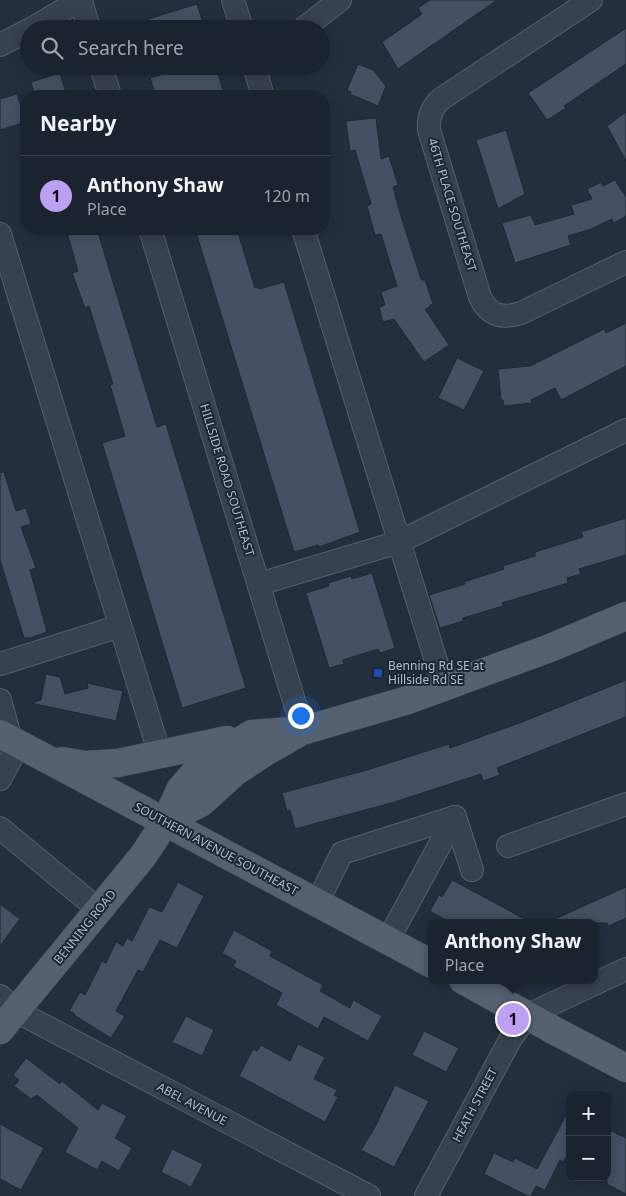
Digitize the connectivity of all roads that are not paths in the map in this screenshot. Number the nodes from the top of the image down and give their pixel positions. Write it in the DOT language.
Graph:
graph roads {
  1 [pos="80,0"];
  2 [pos="233,0"];
  3 [pos="340,0"];
  4 [pos="591,0"];
  5 [pos="46,20"];
  6 [pos="86,20"];
  7 [pos="239,20"];
  8 [pos="314,20"];
  9 [pos="20,34"];
  10 [pos="0,45"];
  11 [pos="104,75"];
  12 [pos="257,75"];
  13 [pos="108,90"];
  14 [pos="261,90"];
  15 [pos="0,234"];
  16 [pos="152,235"];
  17 [pos="305,235"];
  18 [pos="626,262"];
  19 [pos="626,430"];
  20 [pos="399,542"];
  21 [pos="259,584"];
  22 [pos="626,616"];
  23 [pos="120,626"];
  24 [pos="0,664"];
  25 [pos="444,687"];
  26 [pos="0,700"];
  27 [pos="305,730"];
  28 [pos="252,734"];
  29 [pos="10,739"];
  30 [pos="160,755"];
  31 [pos="45,758"];
  32 [pos="0,779"];
  33 [pos="626,804"];
  34 [pos="454,816"];
  35 [pos="166,821"];
  36 [pos="0,828"];
  37 [pos="508,846"];
  38 [pos="472,870"];
  39 [pos="317,903"];
  40 [pos="99,910"];
  41 [pos="388,940"];
  42 [pos="428,962"];
  43 [pos="626,969"];
  44 [pos="598,982"];
  45 [pos="471,984"];
  46 [pos="595,984"];
  47 [pos="5,1013"];
  48 [pos="528,1016"];
  49 [pos="626,1068"];
  50 [pos="368,1196"];
  51 [pos="426,1196"];
  1 -- 5 [label="street"];
  1 -- 6 [label="street"];
  2 -- 7 [label="street"];
  3 -- 8 [label="street"];
  4 -- 18 [label="street, 46TH PLACE SOUTHEAST"];
  9 -- 10 [label="street"];
  11 -- 13 [label="street"];
  12 -- 14 [label="street"];
  15 -- 23 [label="street"];
  16 -- 21 [label="street, HILLSIDE ROAD SOUTHEAST"];
  17 -- 20 [label="street"];
  19 -- 20 [label="street"];
  20 -- 21 [label="street"];
  20 -- 25 [label="street"];
  21 -- 27 [label="street, HILLSIDE ROAD SOUTHEAST"];
  22 -- 25 [label="main road"];
  23 -- 24 [label="street"];
  23 -- 30 [label="street"];
  25 -- 27 [label="main road"];
  26 -- 29 [label="street"];
  27 -- 28 [label="main road"];
  27 -- 35 [label="main road"];
  28 -- 30 [label="main road"];
  28 -- 35 [label="main road, BENNING ROAD"];
  29 -- 31 [label="main road, SOUTHERN AVENUE SOUTHEAST"];
  29 -- 32 [label="street"];
  30 -- 31 [label="main road"];
  31 -- 35 [label="main road, SOUTHERN AVENUE SOUTHEAST"];
  33 -- 37 [label="street"];
  34 -- 38 [label="street"];
  34 -- 39 [label="street"];
  34 -- 41 [label="street"];
  35 -- 39 [label="main road, SOUTHERN AVENUE SOUTHEAST"];
  35 -- 40 [label="main road, BENNING ROAD"];
  36 -- 40 [label="street"];
  39 -- 41 [label="main road, SOUTHERN AVENUE SOUTHEAST"];
  40 -- 47 [label="main road, BENNING ROAD"];
  41 -- 42 [label="main road, SOUTHERN AVENUE SOUTHEAST"];
  43 -- 44 [label="street"];
  45 -- 48 [label="main road"];
  46 -- 48 [label="street"];
  47 -- 50 [label="street, ABEL AVENUE"];
  48 -- 49 [label="main road"];
  48 -- 51 [label="street, HEATH STREET"];
}
